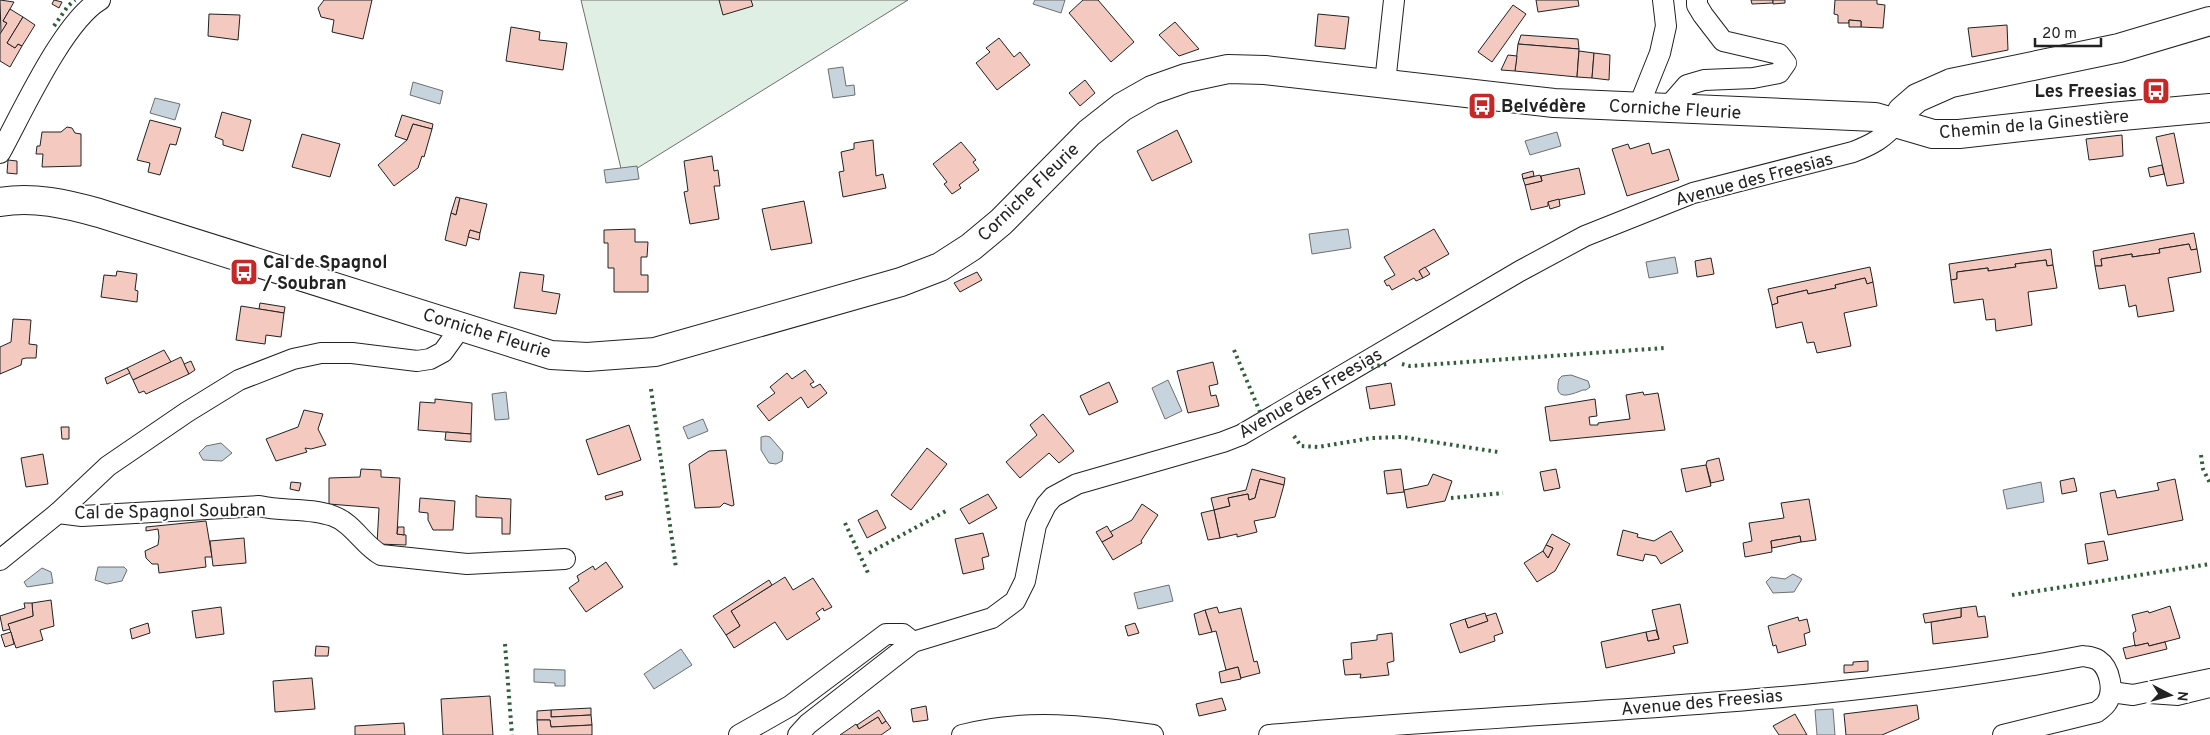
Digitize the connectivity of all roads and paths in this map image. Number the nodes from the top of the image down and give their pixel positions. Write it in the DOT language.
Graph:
graph roads {
  1 [pos="100,0"];
  2 [pos="1394,0"];
  3 [pos="1663,0"];
  4 [pos="1697,0"];
  5 [pos="2210,21"];
  6 [pos="1385,82"];
  7 [pos="1638,108"];
  8 [pos="2210,108"];
  9 [pos="1666,109"];
  10 [pos="1896,122"];
  11 [pos="0,153"];
  12 [pos="0,202"];
  13 [pos="461,327"];
  14 [pos="58,513"];
  15 [pos="565,559"];
  16 [pos="0,560"];
  17 [pos="913,642"];
  18 [pos="2210,678"];
  19 [pos="2110,692"];
  20 [pos="2210,692"];
  21 [pos="2133,696"];
  22 [pos="739,735"];
  23 [pos="798,735"];
  24 [pos="962,735"];
  25 [pos="1153,735"];
  26 [pos="1269,735"];
  27 [pos="2003,735"];
  1 -- 11 [label="street"];
  2 -- 6 [label="street"];
  3 -- 7 [label="street"];
  4 -- 9 [label="street"];
  5 -- 10 [label="main road"];
  6 -- 7 [label="main road, Corniche Fleurie"];
  6 -- 13 [label="main road, Corniche Fleurie"];
  7 -- 9 [label="main road, Corniche Fleurie"];
  8 -- 10 [label="main road, Chemin de la Ginestière"];
  9 -- 10 [label="main road, Corniche Fleurie"];
  10 -- 17 [label="street, Avenue des Freesias"];
  12 -- 13 [label="main road, Corniche Fleurie"];
  13 -- 14 [label="street, Cal de Spagnol Soubran"];
  14 -- 15 [label="street, Cal de Spagnol Soubran"];
  14 -- 16 [label="street, Cal de Spagnol Soubran"];
  17 -- 22 [label="street"];
  17 -- 23 [label="street, Avenue des Freesias"];
  18 -- 21 [label="street"];
  19 -- 21 [label="street"];
  19 -- 26 [label="street, Avenue des Freesias"];
  19 -- 27 [label="street"];
  20 -- 21 [label="lane"];
  24 -- 25 [label="street"];
}
